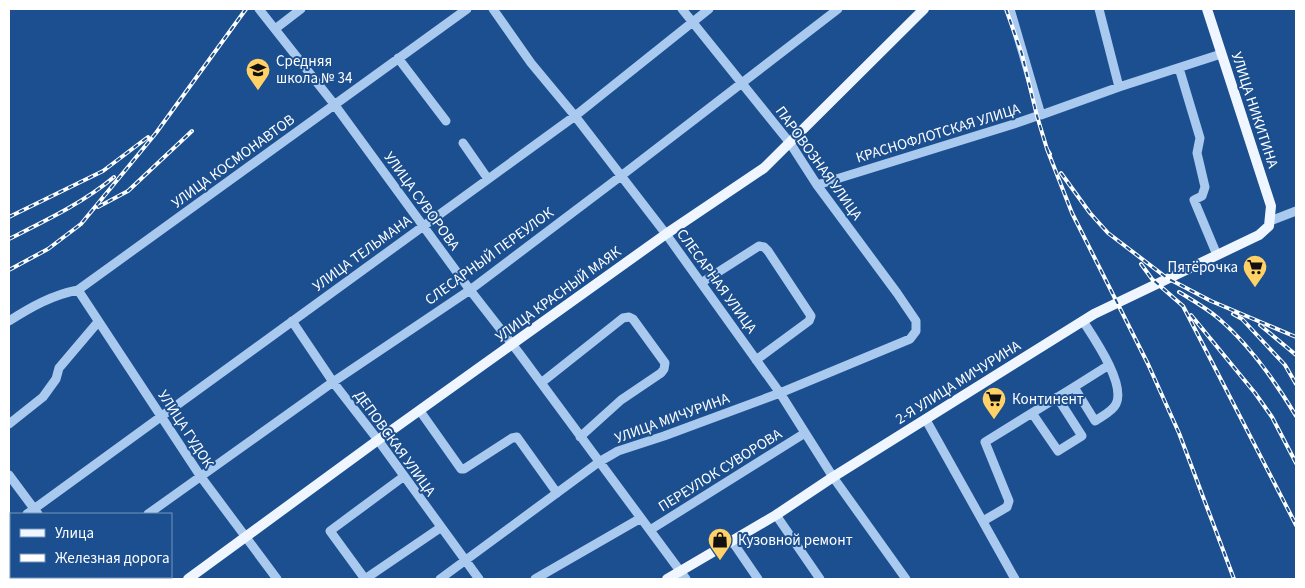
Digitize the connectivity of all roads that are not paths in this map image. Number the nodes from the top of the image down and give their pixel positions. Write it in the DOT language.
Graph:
graph roads {
  1 [pos="260,9"];
  2 [pos="300,9"];
  3 [pos="467,9"];
  4 [pos="493,9"];
  5 [pos="682,9"];
  6 [pos="708,9"];
  7 [pos="838,9"];
  8 [pos="924,9"];
  9 [pos="1010,9"];
  10 [pos="1099,9"];
  11 [pos="1207,9"];
  12 [pos="692,22"];
  13 [pos="275,29"];
  14 [pos="1221,54"];
  15 [pos="398,58"];
  16 [pos="1179,68"];
  17 [pos="741,83"];
  18 [pos="1119,87"];
  19 [pos="334,104"];
  20 [pos="1039,115"];
  21 [pos="575,116"];
  22 [pos="446,121"];
  23 [pos="463,143"];
  24 [pos="790,143"];
  25 [pos="621,176"];
  26 [pos="488,179"];
  27 [pos="817,185"];
  28 [pos="1296,211"];
  29 [pos="1270,221"];
  30 [pos="424,225"];
  31 [pos="666,234"];
  32 [pos="1217,255"];
  33 [pos="701,283"];
  34 [pos="78,290"];
  35 [pos="470,290"];
  36 [pos="9,321"];
  37 [pos="292,321"];
  38 [pos="1083,321"];
  39 [pos="98,322"];
  40 [pos="910,339"];
  41 [pos="513,345"];
  42 [pos="756,360"];
  43 [pos="1109,365"];
  44 [pos="333,382"];
  45 [pos="540,383"];
  46 [pos="1074,386"];
  47 [pos="780,392"];
  48 [pos="1057,396"];
  49 [pos="420,412"];
  50 [pos="1032,413"];
  51 [pos="161,415"];
  52 [pos="926,420"];
  53 [pos="9,424"];
  54 [pos="805,433"];
  55 [pos="580,436"];
  56 [pos="378,440"];
  57 [pos="599,462"];
  58 [pos="9,475"];
  59 [pos="403,477"];
  60 [pos="833,477"];
  61 [pos="201,478"];
  62 [pos="557,493"];
  63 [pos="33,513"];
  64 [pos="149,513"];
  65 [pos="776,515"];
  66 [pos="641,518"];
  67 [pos="983,521"];
  68 [pos="440,528"];
  69 [pos="650,530"];
  70 [pos="246,538"];
  71 [pos="732,541"];
  72 [pos="464,561"];
  73 [pos="683,575"];
  74 [pos="188,579"];
  75 [pos="277,579"];
  76 [pos="440,579"];
  77 [pos="479,579"];
  78 [pos="535,579"];
  79 [pos="667,579"];
  80 [pos="758,579"];
  81 [pos="820,579"];
  82 [pos="906,579"];
  83 [pos="1015,579"];
  1 -- 13 [label="street, УЛИЦА СУВОРОВА"];
  2 -- 13 [label="street"];
  3 -- 15 [label="street, УЛИЦА КОСМОНАВТОВ"];
  4 -- 21 [label="street, СЛЕСАРНАЯ УЛИЦА"];
  5 -- 12 [label="street, ПАРОВОЗНАЯ УЛИЦА"];
  6 -- 12 [label="street, УЛИЦА ТЕЛЬМАНА"];
  7 -- 17 [label="street, СЛЕСАРНЫЙ ПЕРЕУЛОК"];
  8 -- 24 [label="main road, УЛИЦА КРАСНЫЙ МАЯК"];
  9 -- 20 [label="street"];
  10 -- 18 [label="street"];
  11 -- 14 [label="main road, УЛИЦА НИКИТИНА"];
  12 -- 17 [label="street, ПАРОВОЗНАЯ УЛИЦА"];
  12 -- 21 [label="street, УЛИЦА ТЕЛЬМАНА"];
  13 -- 19 [label="street, УЛИЦА СУВОРОВА"];
  14 -- 16 [label="street, КРАСНОФЛОТСКАЯ УЛИЦА"];
  14 -- 29 [label="main road, УЛИЦА НИКИТИНА"];
  15 -- 19 [label="street, УЛИЦА КОСМОНАВТОВ"];
  15 -- 22 [label="street"];
  16 -- 18 [label="street, КРАСНОФЛОТСКАЯ УЛИЦА"];
  16 -- 32 [label="street"];
  17 -- 24 [label="street, ПАРОВОЗНАЯ УЛИЦА"];
  17 -- 25 [label="street, СЛЕСАРНЫЙ ПЕРЕУЛОК"];
  18 -- 20 [label="street, КРАСНОФЛОТСКАЯ УЛИЦА"];
  19 -- 30 [label="street, УЛИЦА СУВОРОВА"];
  19 -- 34 [label="street, УЛИЦА КОСМОНАВТОВ"];
  20 -- 27 [label="street, КРАСНОФЛОТСКАЯ УЛИЦА"];
  21 -- 25 [label="street, СЛЕСАРНАЯ УЛИЦА"];
  21 -- 26 [label="street, УЛИЦА ТЕЛЬМАНА"];
  23 -- 26 [label="street"];
  24 -- 27 [label="street, ПАРОВОЗНАЯ УЛИЦА"];
  24 -- 31 [label="main road, УЛИЦА КРАСНЫЙ МАЯК"];
  25 -- 31 [label="street, СЛЕСАРНАЯ УЛИЦА"];
  25 -- 35 [label="street, СЛЕСАРНЫЙ ПЕРЕУЛОК"];
  26 -- 30 [label="street, УЛИЦА ТЕЛЬМАНА"];
  27 -- 40 [label="street, ПАРОВОЗНАЯ УЛИЦА"];
  28 -- 29 [label="street"];
  29 -- 32 [label="main road, 2-Я УЛИЦА МИЧУРИНА"];
  30 -- 35 [label="street, УЛИЦА СУВОРОВА"];
  30 -- 37 [label="street, УЛИЦА ТЕЛЬМАНА"];
  31 -- 33 [label="street, СЛЕСАРНАЯ УЛИЦА"];
  31 -- 41 [label="main road, УЛИЦА КРАСНЫЙ МАЯК"];
  32 -- 38 [label="main road, 2-Я УЛИЦА МИЧУРИНА"];
  33 -- 42 [label="street, СЛЕСАРНАЯ УЛИЦА"];
  33 -- 42 [label="street"];
  34 -- 36 [label="street, УЛИЦА КОСМОНАВТОВ"];
  34 -- 39 [label="street, УЛИЦА ГУДОК"];
  35 -- 41 [label="street, УЛИЦА СУВОРОВА"];
  35 -- 44 [label="street, СЛЕСАРНЫЙ ПЕРЕУЛОК"];
  37 -- 44 [label="street, ДЕПОВСКАЯ УЛИЦА"];
  37 -- 51 [label="street, УЛИЦА ТЕЛЬМАНА"];
  38 -- 43 [label="street"];
  38 -- 52 [label="main road, 2-Я УЛИЦА МИЧУРИНА"];
  39 -- 51 [label="street, УЛИЦА ГУДОК"];
  39 -- 53 [label="street"];
  40 -- 47 [label="street, УЛИЦА МИЧУРИНА"];
  41 -- 45 [label="street, УЛИЦА СУВОРОВА"];
  41 -- 49 [label="main road, УЛИЦА КРАСНЫЙ МАЯК"];
  42 -- 47 [label="street, СЛЕСАРНАЯ УЛИЦА"];
  43 -- 46 [label="street"];
  43 -- 46 [label="street"];
  44 -- 56 [label="street, ДЕПОВСКАЯ УЛИЦА"];
  44 -- 61 [label="street, СЛЕСАРНЫЙ ПЕРЕУЛОК"];
  45 -- 55 [label="street, УЛИЦА СУВОРОВА"];
  45 -- 55 [label="street"];
  46 -- 48 [label="street"];
  47 -- 54 [label="street, СЛЕСАРНАЯ УЛИЦА"];
  47 -- 57 [label="street, УЛИЦА МИЧУРИНА"];
  48 -- 50 [label="street"];
  48 -- 50 [label="street"];
  49 -- 56 [label="main road, УЛИЦА КРАСНЫЙ МАЯК"];
  49 -- 62 [label="street"];
  50 -- 67 [label="street"];
  51 -- 61 [label="street, УЛИЦА ГУДОК"];
  51 -- 63 [label="street, УЛИЦА ТЕЛЬМАНА"];
  52 -- 60 [label="main road, 2-Я УЛИЦА МИЧУРИНА"];
  52 -- 67 [label="street"];
  54 -- 60 [label="street, СЛЕСАРНАЯ УЛИЦА"];
  54 -- 69 [label="street, ПЕРЕУЛОК СУВОРОВА"];
  55 -- 57 [label="street, УЛИЦА СУВОРОВА"];
  56 -- 59 [label="street, ДЕПОВСКАЯ УЛИЦА"];
  56 -- 70 [label="main road, УЛИЦА КРАСНЫЙ МАЯК"];
  57 -- 62 [label="street, УЛИЦА МИЧУРИНА"];
  57 -- 66 [label="street, УЛИЦА СУВОРОВА"];
  58 -- 63 [label="street"];
  59 -- 68 [label="street, ДЕПОВСКАЯ УЛИЦА"];
  59 -- 68 [label="street"];
  60 -- 65 [label="main road, 2-Я УЛИЦА МИЧУРИНА"];
  60 -- 82 [label="street, СЛЕСАРНАЯ УЛИЦА"];
  61 -- 64 [label="street, СЛЕСАРНЫЙ ПЕРЕУЛОК"];
  61 -- 70 [label="street, УЛИЦА ГУДОК"];
  62 -- 72 [label="street, УЛИЦА МИЧУРИНА"];
  65 -- 71 [label="main road, 2-Я УЛИЦА МИЧУРИНА"];
  65 -- 81 [label="street"];
  66 -- 69 [label="street, УЛИЦА СУВОРОВА"];
  66 -- 78 [label="street, ПЕРЕУЛОК СУВОРОВА"];
  67 -- 83 [label="street"];
  68 -- 72 [label="street, ДЕПОВСКАЯ УЛИЦА"];
  69 -- 73 [label="street, УЛИЦА СУВОРОВА"];
  70 -- 74 [label="main road, УЛИЦА КРАСНЫЙ МАЯК"];
  70 -- 75 [label="street, УЛИЦА ГУДОК"];
  71 -- 73 [label="main road, 2-Я УЛИЦА МИЧУРИНА"];
  71 -- 80 [label="street"];
  72 -- 76 [label="street, УЛИЦА МИЧУРИНА"];
  72 -- 77 [label="street, ДЕПОВСКАЯ УЛИЦА"];
  73 -- 79 [label="main road, 2-Я УЛИЦА МИЧУРИНА"];
}
